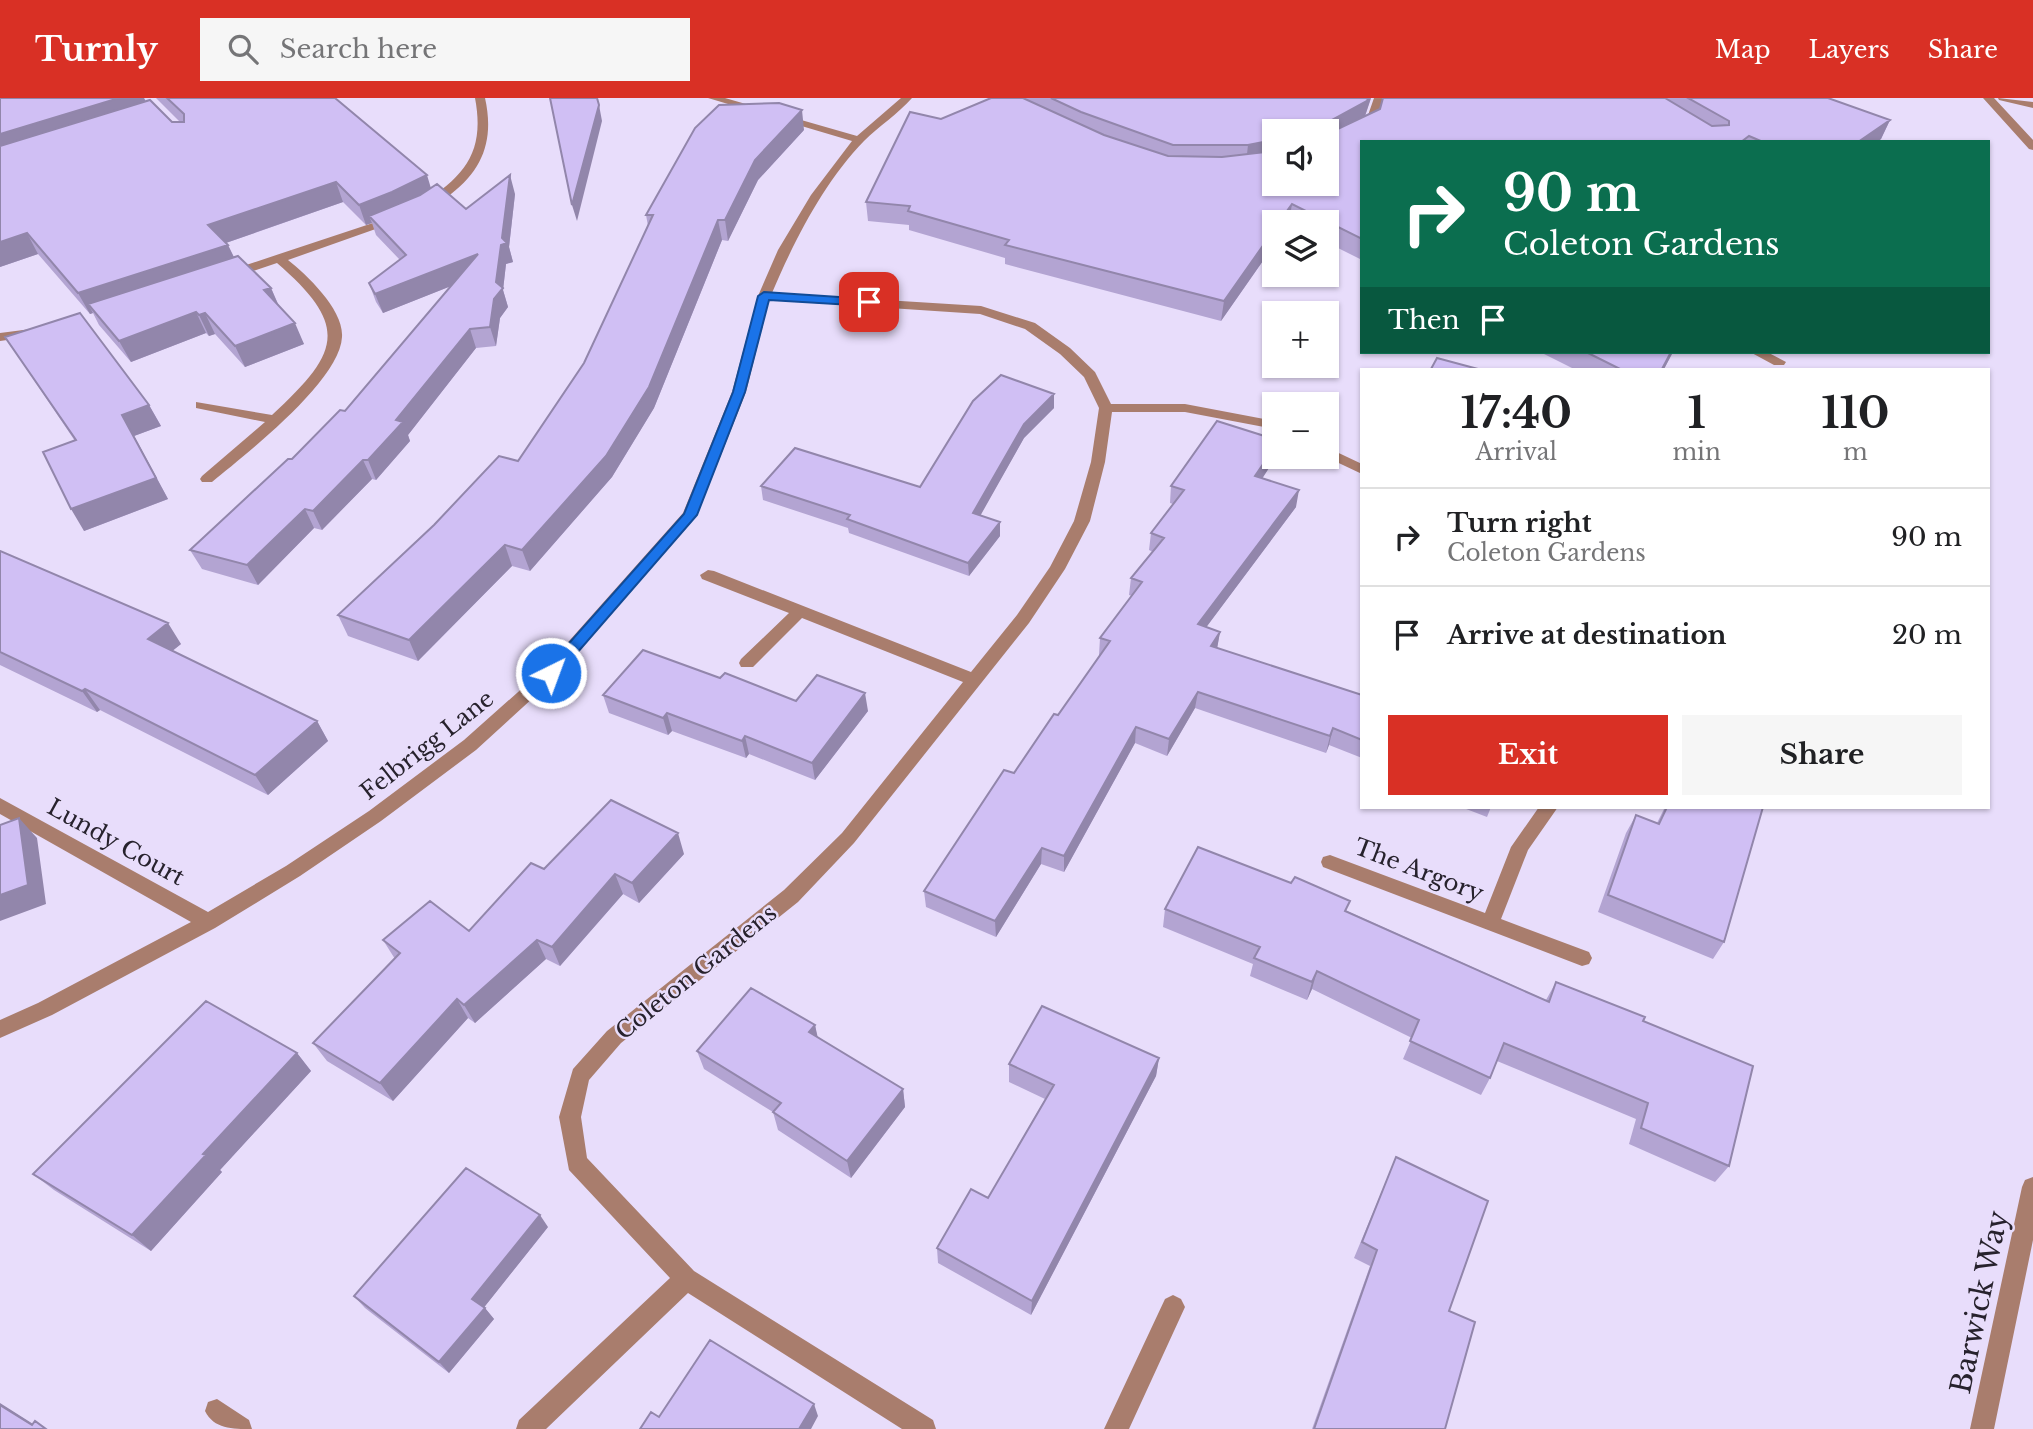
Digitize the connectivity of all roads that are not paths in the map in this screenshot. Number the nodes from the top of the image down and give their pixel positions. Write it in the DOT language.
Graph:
graph roads {
  1 [pos="480,98"];
  2 [pos="713,98"];
  3 [pos="907,98"];
  4 [pos="1380,98"];
  5 [pos="1988,98"];
  6 [pos="2003,98"];
  7 [pos="2033,105"];
  8 [pos="859,140"];
  9 [pos="1339,141"];
  10 [pos="2033,147"];
  11 [pos="280,259"];
  12 [pos="214,280"];
  13 [pos="764,296"];
  14 [pos="47,330"];
  15 [pos="0,337"];
  16 [pos="1761,354"];
  17 [pos="1779,362"];
  18 [pos="201,405"];
  19 [pos="1106,408"];
  20 [pos="274,420"];
  21 [pos="1262,423"];
  22 [pos="1339,458"];
  23 [pos="1360,469"];
  24 [pos="207,479"];
  25 [pos="708,575"];
  26 [pos="801,610"];
  27 [pos="747,663"];
  28 [pos="973,679"];
  29 [pos="0,804"];
  30 [pos="1548,809"];
  31 [pos="1330,863"];
  32 [pos="208,922"];
  33 [pos="1490,924"];
  34 [pos="1582,958"];
  35 [pos="0,1029"];
  36 [pos="2033,1187"];
  37 [pos="686,1279"];
  38 [pos="1173,1307"];
  39 [pos="217,1411"];
  40 [pos="240,1429"];
  41 [pos="527,1429"];
  42 [pos="924,1429"];
  43 [pos="1116,1429"];
  44 [pos="1982,1429"];
  1 -- 11 [label="street"];
  2 -- 8 [label="street"];
  3 -- 8 [label="street, Felbrigg Lane"];
  4 -- 9 [label="street"];
  5 -- 10 [label="street"];
  6 -- 7 [label="street"];
  8 -- 13 [label="street, Felbrigg Lane"];
  11 -- 12 [label="street"];
  11 -- 20 [label="street"];
  13 -- 19 [label="street"];
  13 -- 32 [label="street, Felbrigg Lane"];
  14 -- 15 [label="street"];
  16 -- 17 [label="street"];
  18 -- 20 [label="street"];
  19 -- 21 [label="street"];
  19 -- 28 [label="street, Coleton Gardens"];
  20 -- 24 [label="street"];
  22 -- 23 [label="street"];
  25 -- 26 [label="street"];
  26 -- 27 [label="street"];
  26 -- 28 [label="street"];
  28 -- 37 [label="street, Coleton Gardens"];
  29 -- 32 [label="street, Lundy Court"];
  30 -- 33 [label="street, The Argory"];
  31 -- 33 [label="street, The Argory"];
  32 -- 35 [label="street, Felbrigg Lane"];
  33 -- 34 [label="street, The Argory"];
  36 -- 44 [label="street, Barwick Way"];
  37 -- 41 [label="street"];
  37 -- 42 [label="street, Coleton Gardens"];
  38 -- 43 [label="street"];
  39 -- 40 [label="street"];
}
